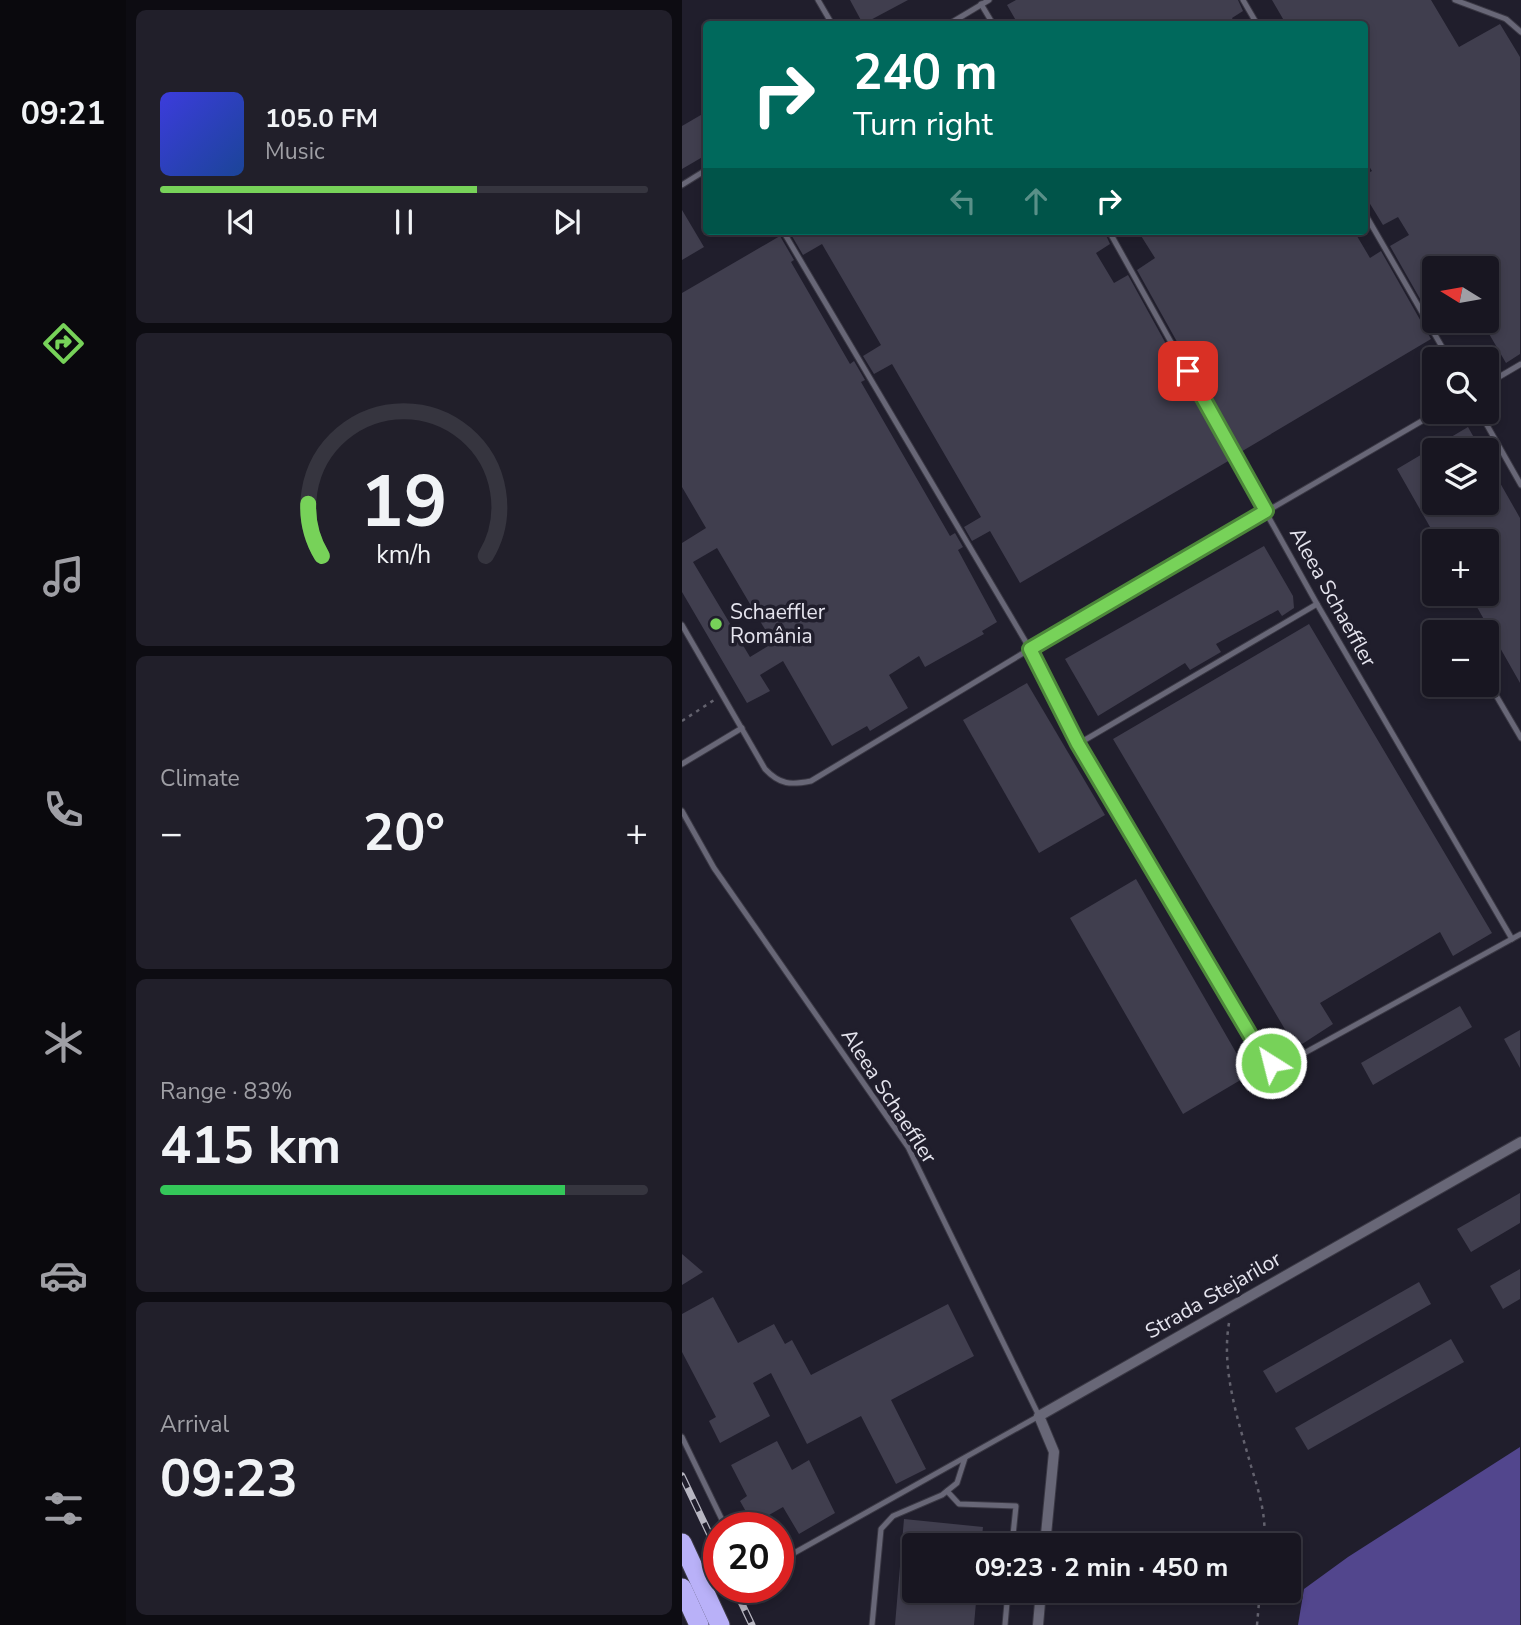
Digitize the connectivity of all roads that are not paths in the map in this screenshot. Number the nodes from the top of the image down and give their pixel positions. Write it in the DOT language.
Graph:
graph roads {
  1 [pos="818,0"];
  2 [pos="989,0"];
  3 [pos="1243,0"];
  4 [pos="1455,0"];
  5 [pos="981,4"];
  6 [pos="830,21"];
  7 [pos="954,21"];
  8 [pos="991,21"];
  9 [pos="1255,21"];
  10 [pos="1520,32"];
  11 [pos="703,172"];
  12 [pos="682,185"];
  13 [pos="1368,219"];
  14 [pos="785,235"];
  15 [pos="1112,235"];
  16 [pos="1442,347"];
  17 [pos="1520,364"];
  18 [pos="1499,377"];
  19 [pos="1422,421"];
  20 [pos="1486,424"];
  21 [pos="1520,485"];
  22 [pos="1266,511"];
  23 [pos="1317,604"];
  24 [pos="682,625"];
  25 [pos="1030,649"];
  26 [pos="1497,697"];
  27 [pos="742,728"];
  28 [pos="1520,738"];
  29 [pos="1078,744"];
  30 [pos="682,764"];
  31 [pos="682,811"];
  32 [pos="1520,934"];
  33 [pos="1513,939"];
  34 [pos="1520,1142"];
  35 [pos="1039,1416"];
  36 [pos="682,1437"];
  37 [pos="965,1458"];
  38 [pos="947,1491"];
  39 [pos="718,1512"];
  40 [pos="1013,1533"];
  41 [pos="1046,1533"];
  42 [pos="682,1543"];
  43 [pos="794,1553"];
  44 [pos="682,1588"];
  45 [pos="1007,1603"];
  46 [pos="1040,1603"];
  47 [pos="699,1625"];
  48 [pos="720,1625"];
  49 [pos="872,1625"];
  50 [pos="1005,1625"];
  51 [pos="1038,1625"];
  1 -- 6 [label="lane"];
  2 -- 5 [label="lane"];
  3 -- 9 [label="lane"];
  4 -- 10 [label="lane"];
  5 -- 7 [label="lane"];
  5 -- 8 [label="lane"];
  11 -- 12 [label="lane"];
  13 -- 16 [label="lane"];
  14 -- 25 [label="lane"];
  15 -- 22 [label="lane, Aleea Schaeffler"];
  17 -- 18 [label="lane"];
  19 -- 22 [label="lane"];
  20 -- 21 [label="lane"];
  22 -- 23 [label="lane, Aleea Schaeffler"];
  22 -- 25 [label="lane"];
  23 -- 29 [label="lane"];
  23 -- 33 [label="lane, Aleea Schaeffler"];
  24 -- 27 [label="lane"];
  25 -- 27 [label="lane"];
  25 -- 29 [label="lane"];
  26 -- 28 [label="lane"];
  27 -- 30 [label="lane"];
  29 -- 33 [label="lane"];
  31 -- 35 [label="lane, Aleea Schaeffler"];
  32 -- 33 [label="lane"];
  34 -- 35 [label="street, Strada Stejarilor"];
  35 -- 37 [label="lane"];
  35 -- 41 [label="street"];
  36 -- 39 [label="lane"];
  37 -- 38 [label="lane"];
  37 -- 43 [label="lane"];
  38 -- 40 [label="lane"];
  38 -- 49 [label="lane"];
  42 -- 48 [label="highway"];
  44 -- 47 [label="highway"];
  45 -- 50 [label="lane"];
  46 -- 51 [label="street"];
}
